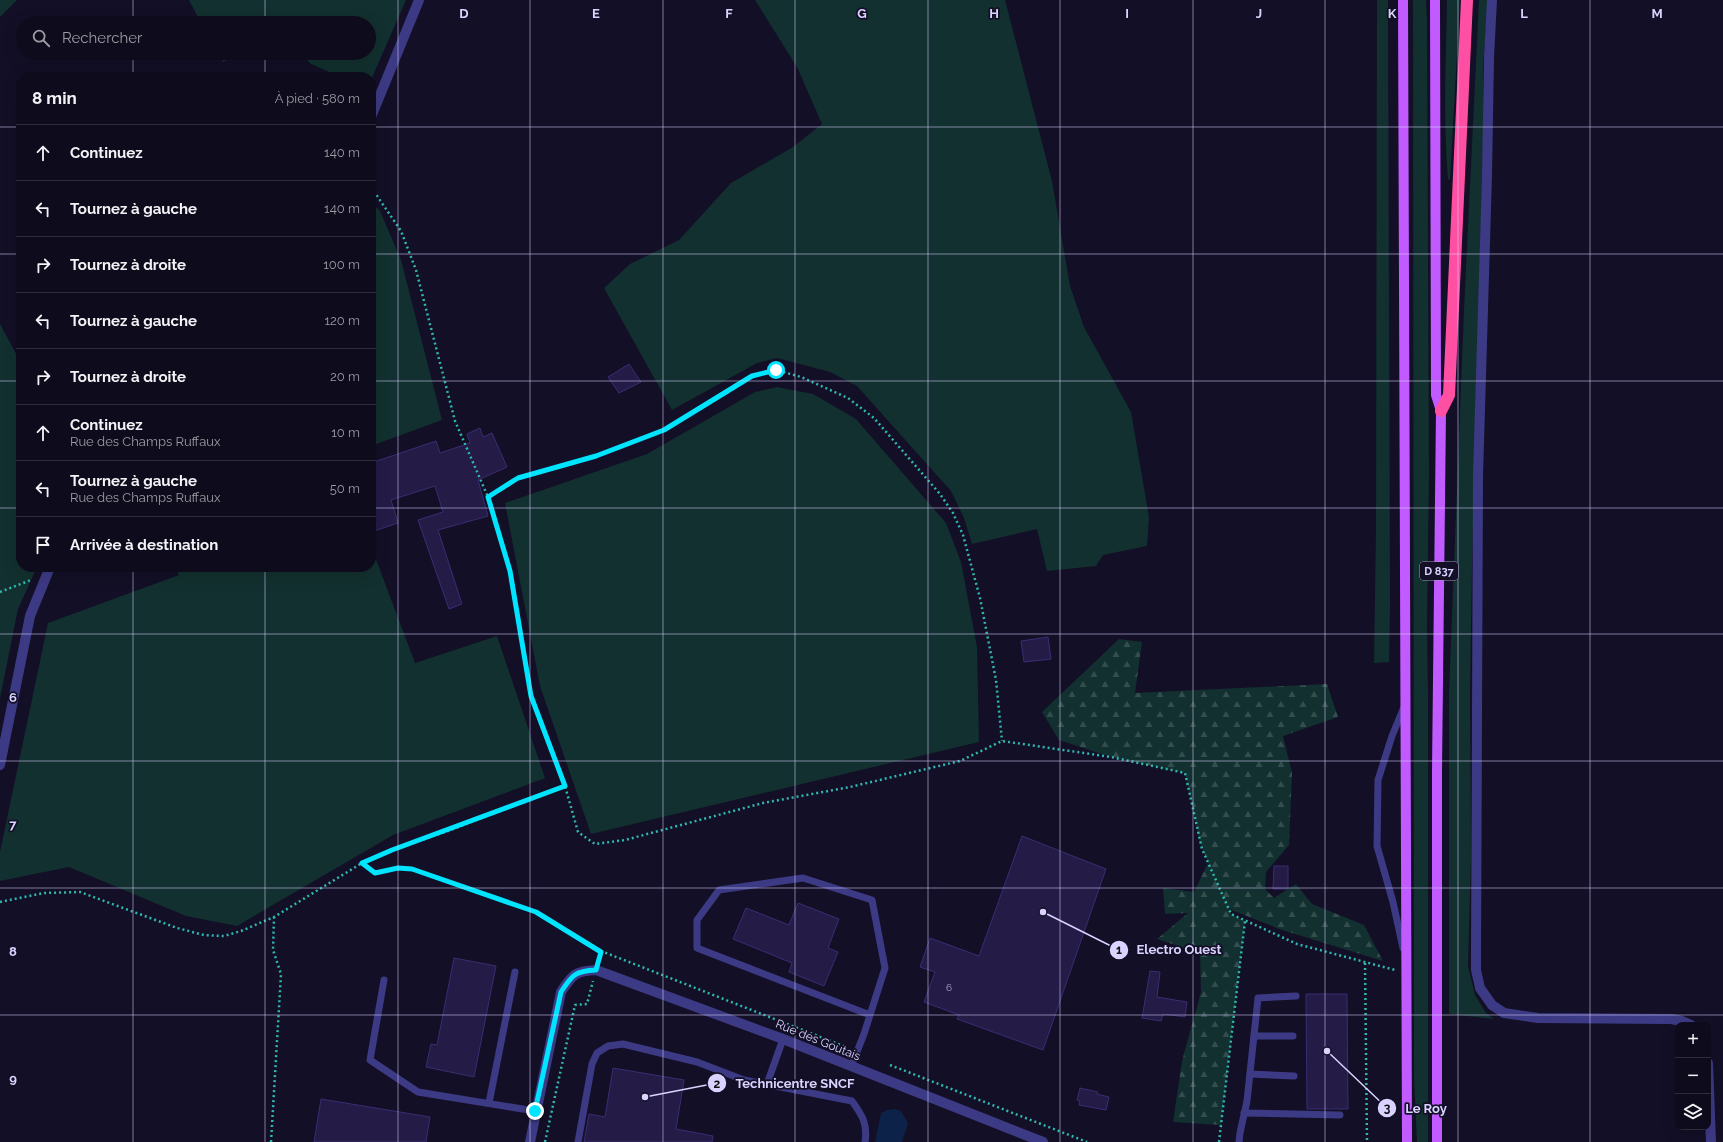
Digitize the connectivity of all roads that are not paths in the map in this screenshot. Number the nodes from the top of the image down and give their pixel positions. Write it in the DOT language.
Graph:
graph roads {
  1 [pos="419,0"];
  2 [pos="1403,0"];
  3 [pos="1434,0"];
  4 [pos="1467,0"];
  5 [pos="1492,0"];
  6 [pos="376,105"];
  7 [pos="1441,411"];
  8 [pos="48,572"];
  9 [pos="1406,703"];
  10 [pos="0,765"];
  11 [pos="1405,958"];
  12 [pos="515,972"];
  13 [pos="384,980"];
  14 [pos="1296,996"];
  15 [pos="870,1015"];
  16 [pos="1684,1022"];
  17 [pos="1254,1036"];
  18 [pos="1293,1036"];
  19 [pos="782,1039"];
  20 [pos="851,1067"];
  21 [pos="1250,1074"];
  22 [pos="1294,1076"];
  23 [pos="767,1084"];
  24 [pos="1709,1094"];
  25 [pos="489,1103"];
  26 [pos="1406,1106"];
  27 [pos="535,1111"];
  28 [pos="1244,1113"];
  29 [pos="1340,1115"];
  30 [pos="530,1142"];
  31 [pos="578,1142"];
  32 [pos="865,1142"];
  33 [pos="1043,1142"];
  34 [pos="1240,1142"];
  35 [pos="1406,1142"];
  36 [pos="1411,1142"];
  37 [pos="1437,1142"];
  38 [pos="1711,1142"];
  1 -- 6 [label="street"];
  2 -- 9 [label="main road, D 837"];
  3 -- 7 [label="main road, D 837"];
  4 -- 7 [label="highway"];
  5 -- 16 [label="street"];
  7 -- 37 [label="main road, D 837"];
  8 -- 10 [label="street"];
  9 -- 11 [label="main road, D 837"];
  9 -- 11 [label="lane"];
  11 -- 26 [label="main road, D 837"];
  12 -- 25 [label="lane"];
  13 -- 25 [label="lane"];
  14 -- 17 [label="lane"];
  15 -- 15 [label="lane"];
  15 -- 20 [label="lane"];
  17 -- 18 [label="lane"];
  17 -- 21 [label="lane"];
  19 -- 20 [label="street, Rue des Goutais"];
  19 -- 23 [label="lane"];
  19 -- 27 [label="street, Rue des Goutais"];
  20 -- 33 [label="street, Rue des Goutais"];
  21 -- 22 [label="lane"];
  21 -- 28 [label="lane"];
  23 -- 31 [label="lane"];
  23 -- 32 [label="lane"];
  24 -- 38 [label="street"];
  25 -- 27 [label="lane"];
  26 -- 35 [label="main road, D 837"];
  26 -- 36 [label="street"];
  27 -- 30 [label="street"];
  28 -- 29 [label="lane"];
  28 -- 34 [label="lane"];
}
